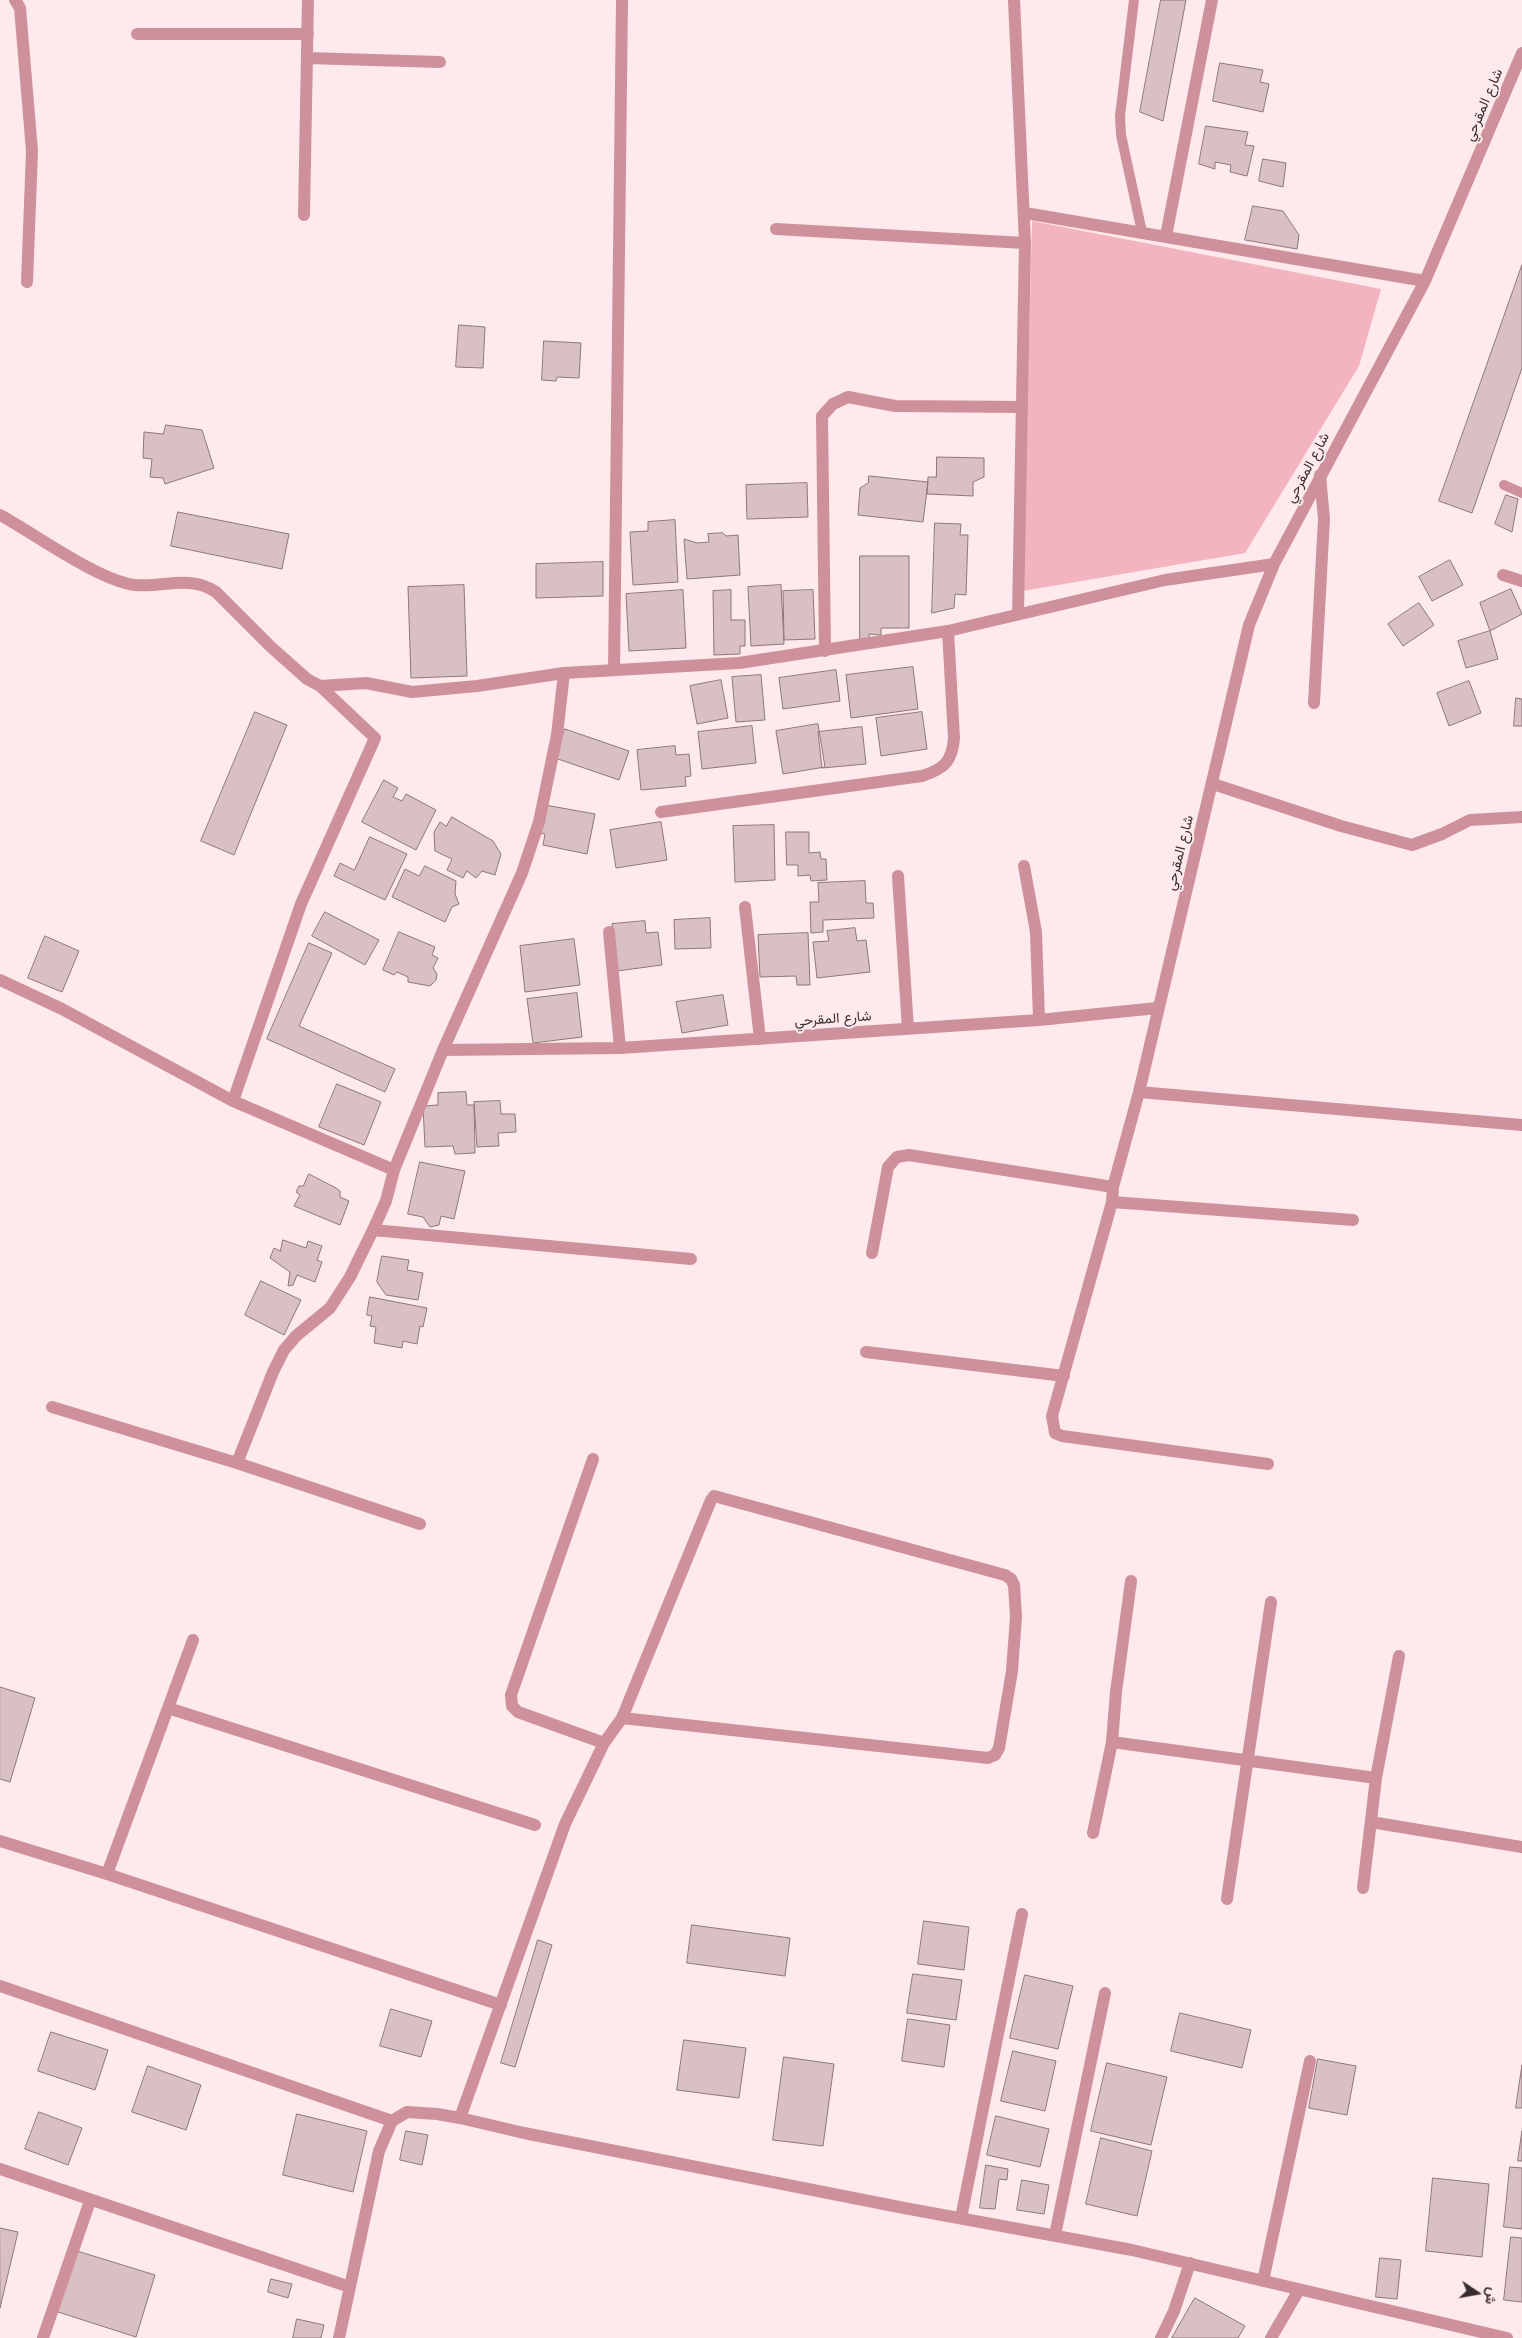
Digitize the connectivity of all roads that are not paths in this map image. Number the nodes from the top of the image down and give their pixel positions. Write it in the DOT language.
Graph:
graph roads {
  1 [pos="15,0"];
  2 [pos="308,0"];
  3 [pos="622,0"];
  4 [pos="1014,0"];
  5 [pos="1134,0"];
  6 [pos="1212,0"];
  7 [pos="137,34"];
  8 [pos="308,34"];
  9 [pos="1522,53"];
  10 [pos="308,58"];
  11 [pos="440,62"];
  12 [pos="1025,213"];
  13 [pos="304,215"];
  14 [pos="776,229"];
  15 [pos="1142,232"];
  16 [pos="1166,236"];
  17 [pos="1025,243"];
  18 [pos="1425,281"];
  19 [pos="27,282"];
  20 [pos="1022,407"];
  21 [pos="1320,475"];
  22 [pos="1504,485"];
  23 [pos="1522,493"];
  24 [pos="0,515"];
  25 [pos="1274,564"];
  26 [pos="1503,575"];
  27 [pos="1522,581"];
  28 [pos="1018,614"];
  29 [pos="948,631"];
  30 [pos="824,651"];
  31 [pos="614,668"];
  32 [pos="564,673"];
  33 [pos="320,686"];
  34 [pos="1314,702"];
  35 [pos="1213,784"];
  36 [pos="661,812"];
  37 [pos="1522,818"];
  38 [pos="1024,866"];
  39 [pos="898,876"];
  40 [pos="744,906"];
  41 [pos="609,932"];
  42 [pos="0,980"];
  43 [pos="1157,1008"];
  44 [pos="1038,1020"];
  45 [pos="908,1029"];
  46 [pos="760,1039"];
  47 [pos="620,1048"];
  48 [pos="443,1050"];
  49 [pos="1139,1092"];
  50 [pos="233,1101"];
  51 [pos="1522,1125"];
  52 [pos="394,1170"];
  53 [pos="1114,1187"];
  54 [pos="1112,1202"];
  55 [pos="1353,1220"];
  56 [pos="374,1230"];
  57 [pos="872,1253"];
  58 [pos="691,1259"];
  59 [pos="866,1352"];
  60 [pos="1064,1376"];
  61 [pos="52,1407"];
  62 [pos="593,1459"];
  63 [pos="237,1463"];
  64 [pos="1268,1464"];
  65 [pos="420,1524"];
  66 [pos="1131,1582"];
  67 [pos="1271,1602"];
  68 [pos="193,1640"];
  69 [pos="1399,1656"];
  70 [pos="168,1708"];
  71 [pos="622,1718"];
  72 [pos="1112,1742"];
  73 [pos="604,1743"];
  74 [pos="1248,1760"];
  75 [pos="1376,1778"];
  76 [pos="1371,1822"];
  77 [pos="534,1825"];
  78 [pos="1093,1833"];
  79 [pos="0,1841"];
  80 [pos="1522,1847"];
  81 [pos="107,1874"];
  82 [pos="1363,1888"];
  83 [pos="1227,1899"];
  84 [pos="1022,1914"];
  85 [pos="0,1986"];
  86 [pos="1105,1993"];
  87 [pos="501,2005"];
  88 [pos="1310,2061"];
  89 [pos="460,2118"];
  90 [pos="392,2121"];
  91 [pos="0,2169"];
  92 [pos="90,2201"];
  93 [pos="961,2218"];
  94 [pos="1055,2235"];
  95 [pos="1190,2263"];
  96 [pos="1263,2281"];
  97 [pos="350,2287"];
  98 [pos="1299,2290"];
  99 [pos="1481,2335"];
  100 [pos="43,2338"];
  101 [pos="339,2338"];
  102 [pos="1161,2338"];
  103 [pos="1271,2338"];
  104 [pos="1506,2338"];
  1 -- 19 [label="street"];
  2 -- 8 [label="street"];
  3 -- 31 [label="street"];
  4 -- 12 [label="street"];
  5 -- 15 [label="lane"];
  6 -- 16 [label="street"];
  7 -- 8 [label="street"];
  8 -- 10 [label="street"];
  9 -- 18 [label="street, شارع المقرحي"];
  10 -- 11 [label="street"];
  10 -- 13 [label="street"];
  12 -- 15 [label="street"];
  12 -- 17 [label="street"];
  14 -- 17 [label="street"];
  15 -- 16 [label="street"];
  16 -- 18 [label="street"];
  17 -- 20 [label="street"];
  18 -- 21 [label="street, شارع المقرحي"];
  20 -- 28 [label="street"];
  20 -- 30 [label="street"];
  21 -- 25 [label="street, شارع المقرحي"];
  21 -- 34 [label="street"];
  22 -- 23 [label="lane"];
  24 -- 33 [label="street"];
  25 -- 28 [label="street"];
  25 -- 35 [label="street, شارع المقرحي"];
  26 -- 27 [label="street"];
  28 -- 29 [label="street"];
  29 -- 30 [label="street"];
  29 -- 36 [label="street"];
  30 -- 31 [label="street"];
  31 -- 32 [label="street"];
  32 -- 33 [label="street"];
  32 -- 48 [label="street"];
  33 -- 50 [label="street"];
  35 -- 37 [label="street"];
  35 -- 43 [label="street, شارع المقرحي"];
  38 -- 44 [label="street"];
  39 -- 45 [label="street"];
  40 -- 46 [label="street"];
  41 -- 47 [label="street"];
  42 -- 50 [label="street"];
  43 -- 44 [label="street, شارع المقرحي"];
  43 -- 49 [label="street"];
  44 -- 45 [label="street, شارع المقرحي"];
  45 -- 46 [label="street, شارع المقرحي"];
  46 -- 47 [label="street, شارع المقرحي"];
  47 -- 48 [label="street, شارع المقرحي"];
  48 -- 52 [label="street"];
  49 -- 51 [label="street"];
  49 -- 53 [label="street"];
  50 -- 52 [label="street"];
  52 -- 56 [label="street"];
  53 -- 54 [label="street"];
  53 -- 57 [label="street"];
  54 -- 55 [label="street"];
  54 -- 60 [label="street"];
  56 -- 58 [label="street"];
  56 -- 63 [label="street"];
  59 -- 60 [label="street"];
  60 -- 64 [label="street"];
  61 -- 63 [label="street"];
  62 -- 73 [label="street"];
  63 -- 65 [label="street"];
  66 -- 72 [label="street"];
  67 -- 74 [label="street"];
  68 -- 70 [label="street"];
  69 -- 75 [label="street"];
  70 -- 77 [label="street"];
  70 -- 81 [label="street"];
  71 -- 71 [label="street"];
  71 -- 73 [label="street"];
  72 -- 74 [label="street"];
  72 -- 78 [label="street"];
  73 -- 87 [label="street"];
  74 -- 75 [label="street"];
  74 -- 83 [label="street"];
  75 -- 76 [label="street"];
  76 -- 80 [label="street"];
  76 -- 82 [label="street"];
  79 -- 81 [label="street"];
  81 -- 87 [label="street"];
  84 -- 93 [label="street"];
  85 -- 90 [label="street"];
  86 -- 94 [label="street"];
  87 -- 89 [label="street"];
  88 -- 96 [label="street"];
  89 -- 90 [label="street"];
  89 -- 93 [label="street"];
  90 -- 97 [label="street"];
  91 -- 92 [label="street"];
  92 -- 97 [label="street"];
  92 -- 100 [label="street"];
  93 -- 94 [label="street"];
  94 -- 95 [label="street"];
  95 -- 96 [label="street"];
  95 -- 102 [label="street"];
  96 -- 98 [label="street"];
  97 -- 101 [label="street"];
  98 -- 99 [label="street"];
  98 -- 103 [label="street"];
  99 -- 104 [label="street"];
}
